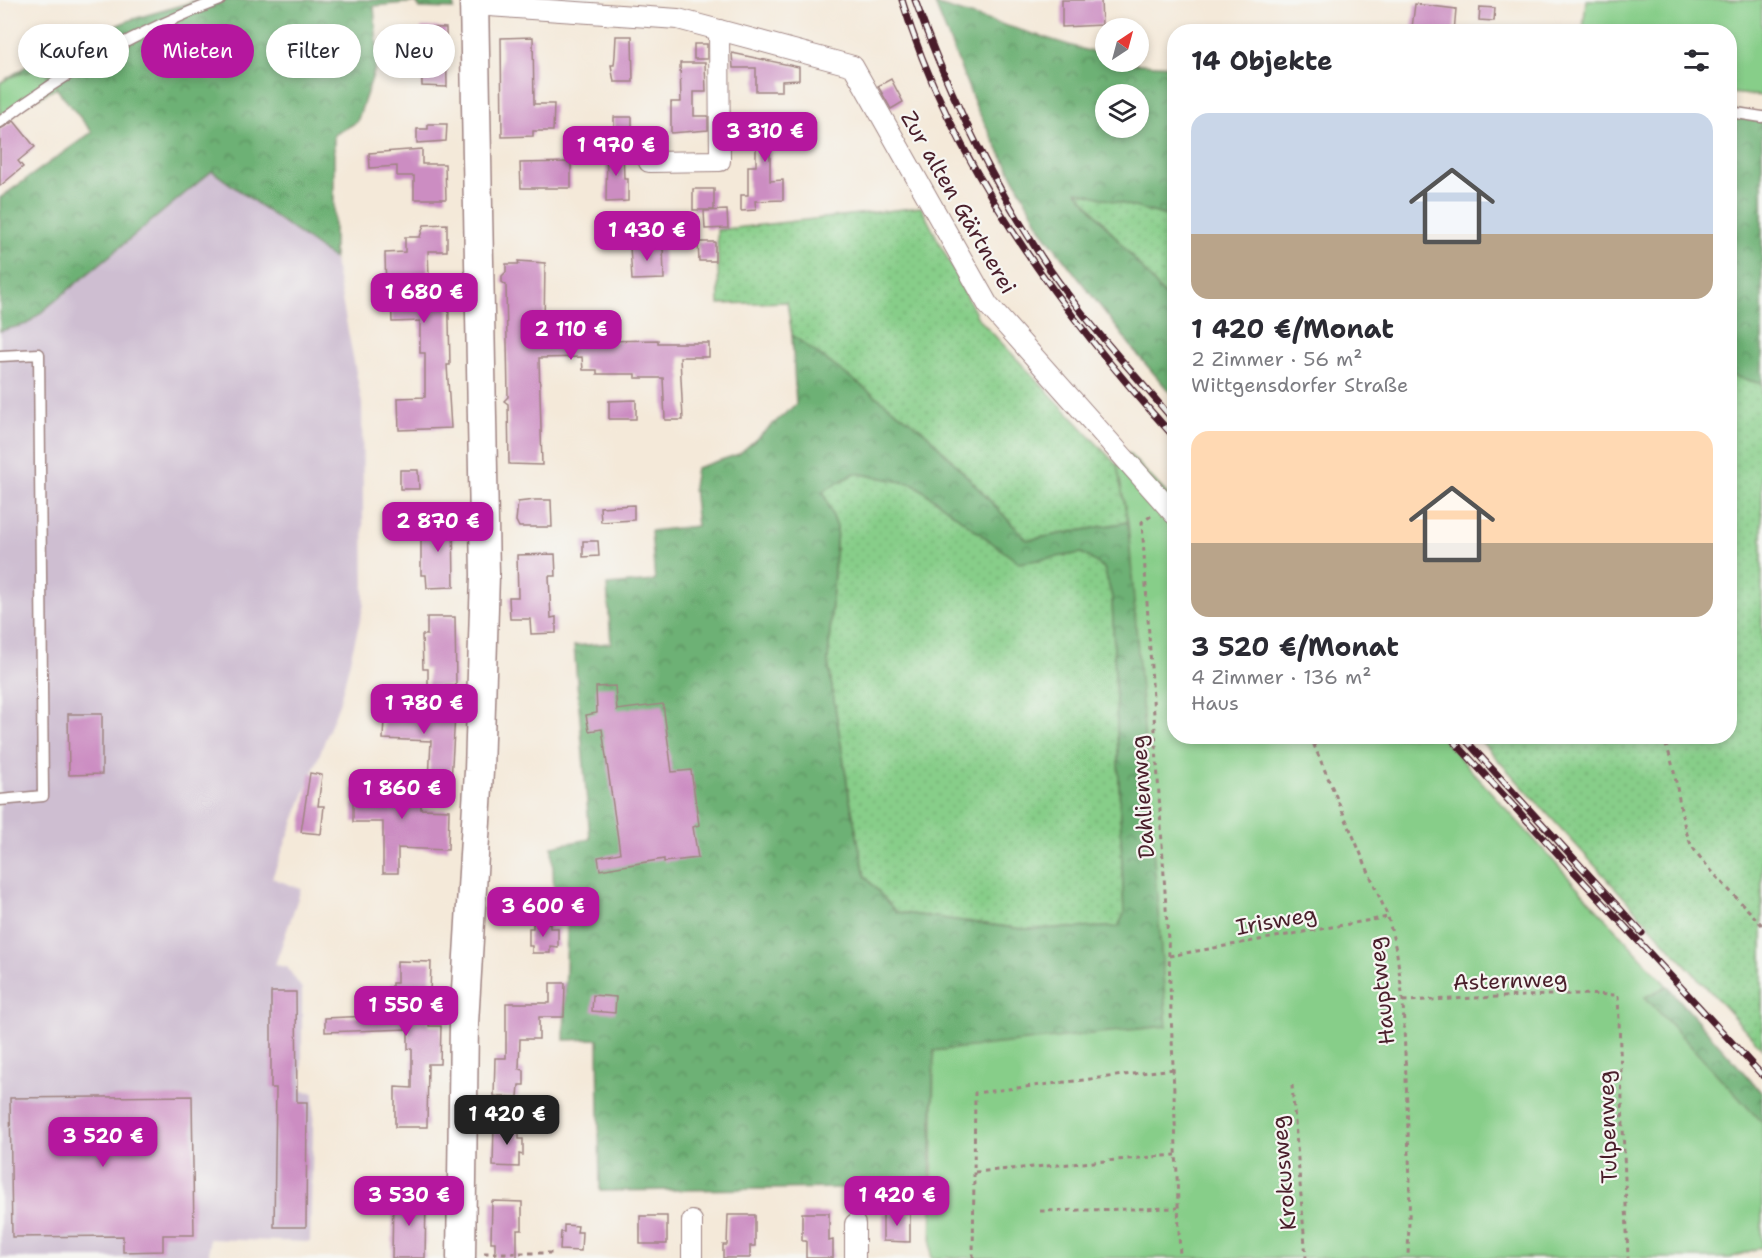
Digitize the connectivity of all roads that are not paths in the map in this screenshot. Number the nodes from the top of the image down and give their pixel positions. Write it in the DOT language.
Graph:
graph roads {
  1 [pos="220,0"];
  2 [pos="474,2"];
  3 [pos="719,30"];
  4 [pos="1737,113"];
  5 [pos="1762,117"];
  6 [pos="0,122"];
  7 [pos="649,162"];
  8 [pos="0,356"];
  9 [pos="1167,506"];
  10 [pos="0,800"];
  11 [pos="692,1221"];
  12 [pos="855,1224"];
  13 [pos="461,1258"];
  14 [pos="692,1258"];
  15 [pos="855,1258"];
  1 -- 6 [label="lane"];
  2 -- 3 [label="street, Zur alten Gärtnerei"];
  2 -- 13 [label="street"];
  3 -- 7 [label="street"];
  3 -- 9 [label="street, Zur alten Gärtnerei"];
  4 -- 5 [label="lane"];
  8 -- 10 [label="lane"];
  11 -- 14 [label="street"];
  12 -- 15 [label="street"];
}
